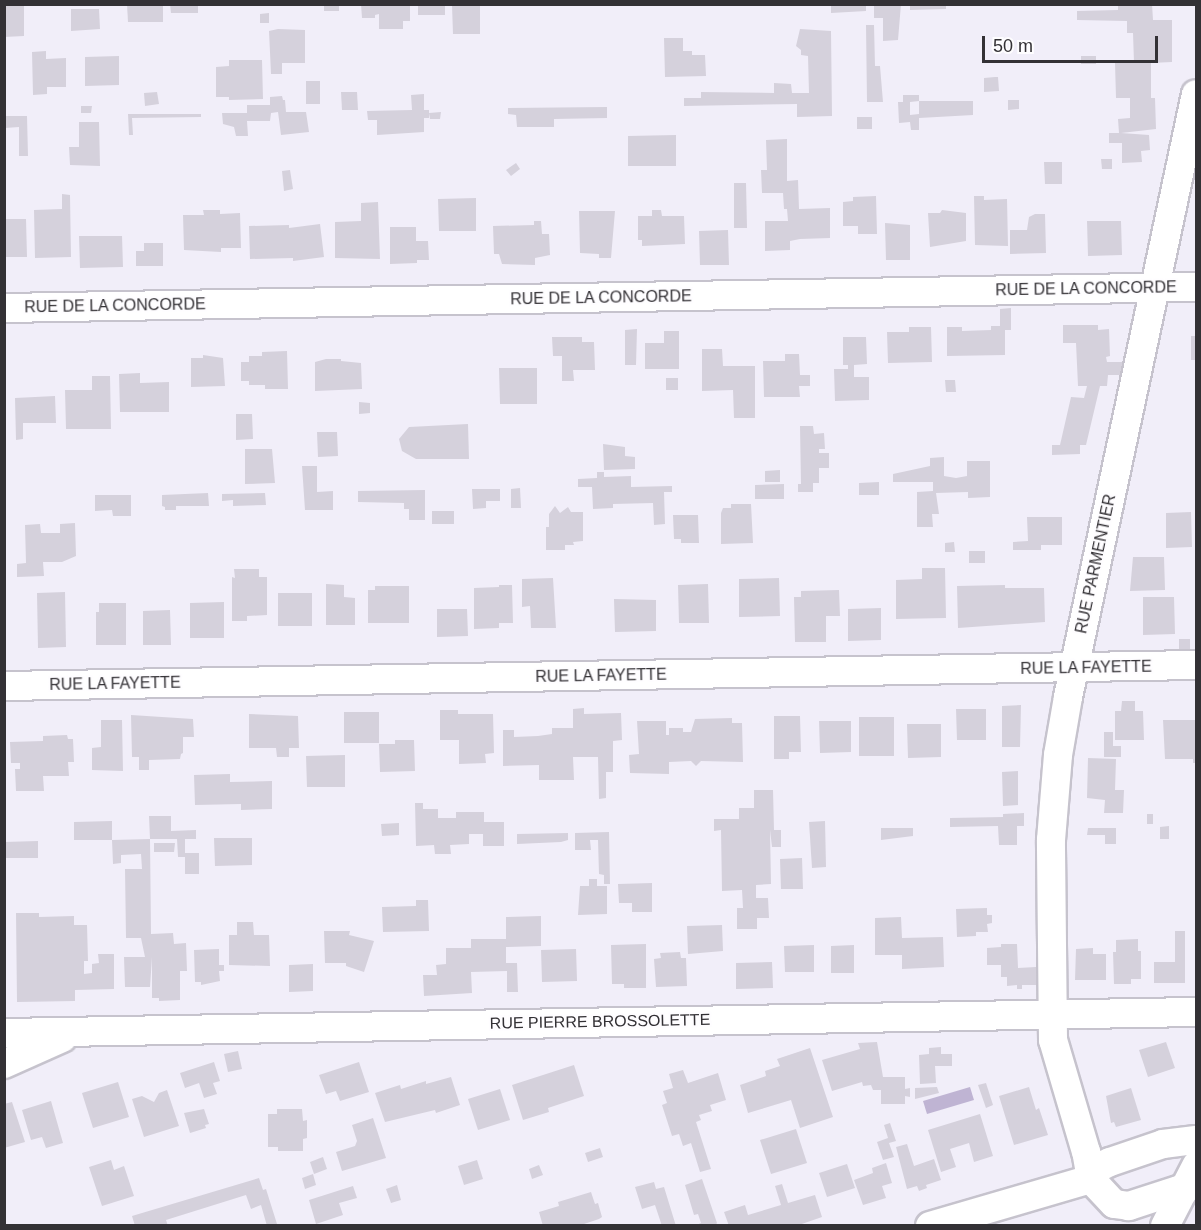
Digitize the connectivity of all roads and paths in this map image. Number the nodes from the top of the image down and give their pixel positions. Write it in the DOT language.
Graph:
graph roads {
  1 [pos="1197,94"];
  2 [pos="1197,287"];
  3 [pos="1156,288"];
  4 [pos="4,308"];
  5 [pos="1197,665"];
  6 [pos="1074,669"];
  7 [pos="4,686"];
  8 [pos="1197,1012"];
  9 [pos="1054,1014"];
  10 [pos="4,1033"];
  11 [pos="72,1033"];
  12 [pos="4,1064"];
  13 [pos="1197,1140"];
  14 [pos="1197,1166"];
  15 [pos="1091,1179"];
  16 [pos="1183,1192"];
  17 [pos="930,1226"];
  18 [pos="1165,1226"];
  1 -- 3 [label="street, RUE PARMENTIER"];
  2 -- 3 [label="street, RUE DE LA CONCORDE"];
  3 -- 4 [label="street, RUE DE LA CONCORDE"];
  3 -- 6 [label="street, RUE PARMENTIER"];
  5 -- 6 [label="street, RUE LA FAYETTE"];
  6 -- 7 [label="street, RUE LA FAYETTE"];
  6 -- 9 [label="street, RUE PARMENTIER"];
  8 -- 9 [label="street, RUE PIERRE BROSSOLETTE"];
  9 -- 11 [label="street, RUE PIERRE BROSSOLETTE"];
  9 -- 15 [label="street, RUE PARMENTIER"];
  10 -- 11 [label="street, RUE PIERRE BROSSOLETTE"];
  11 -- 12 [label="street"];
  13 -- 15 [label="street"];
  14 -- 16 [label="street"];
  15 -- 16 [label="street"];
  15 -- 17 [label="street"];
  16 -- 18 [label="street"];
}
